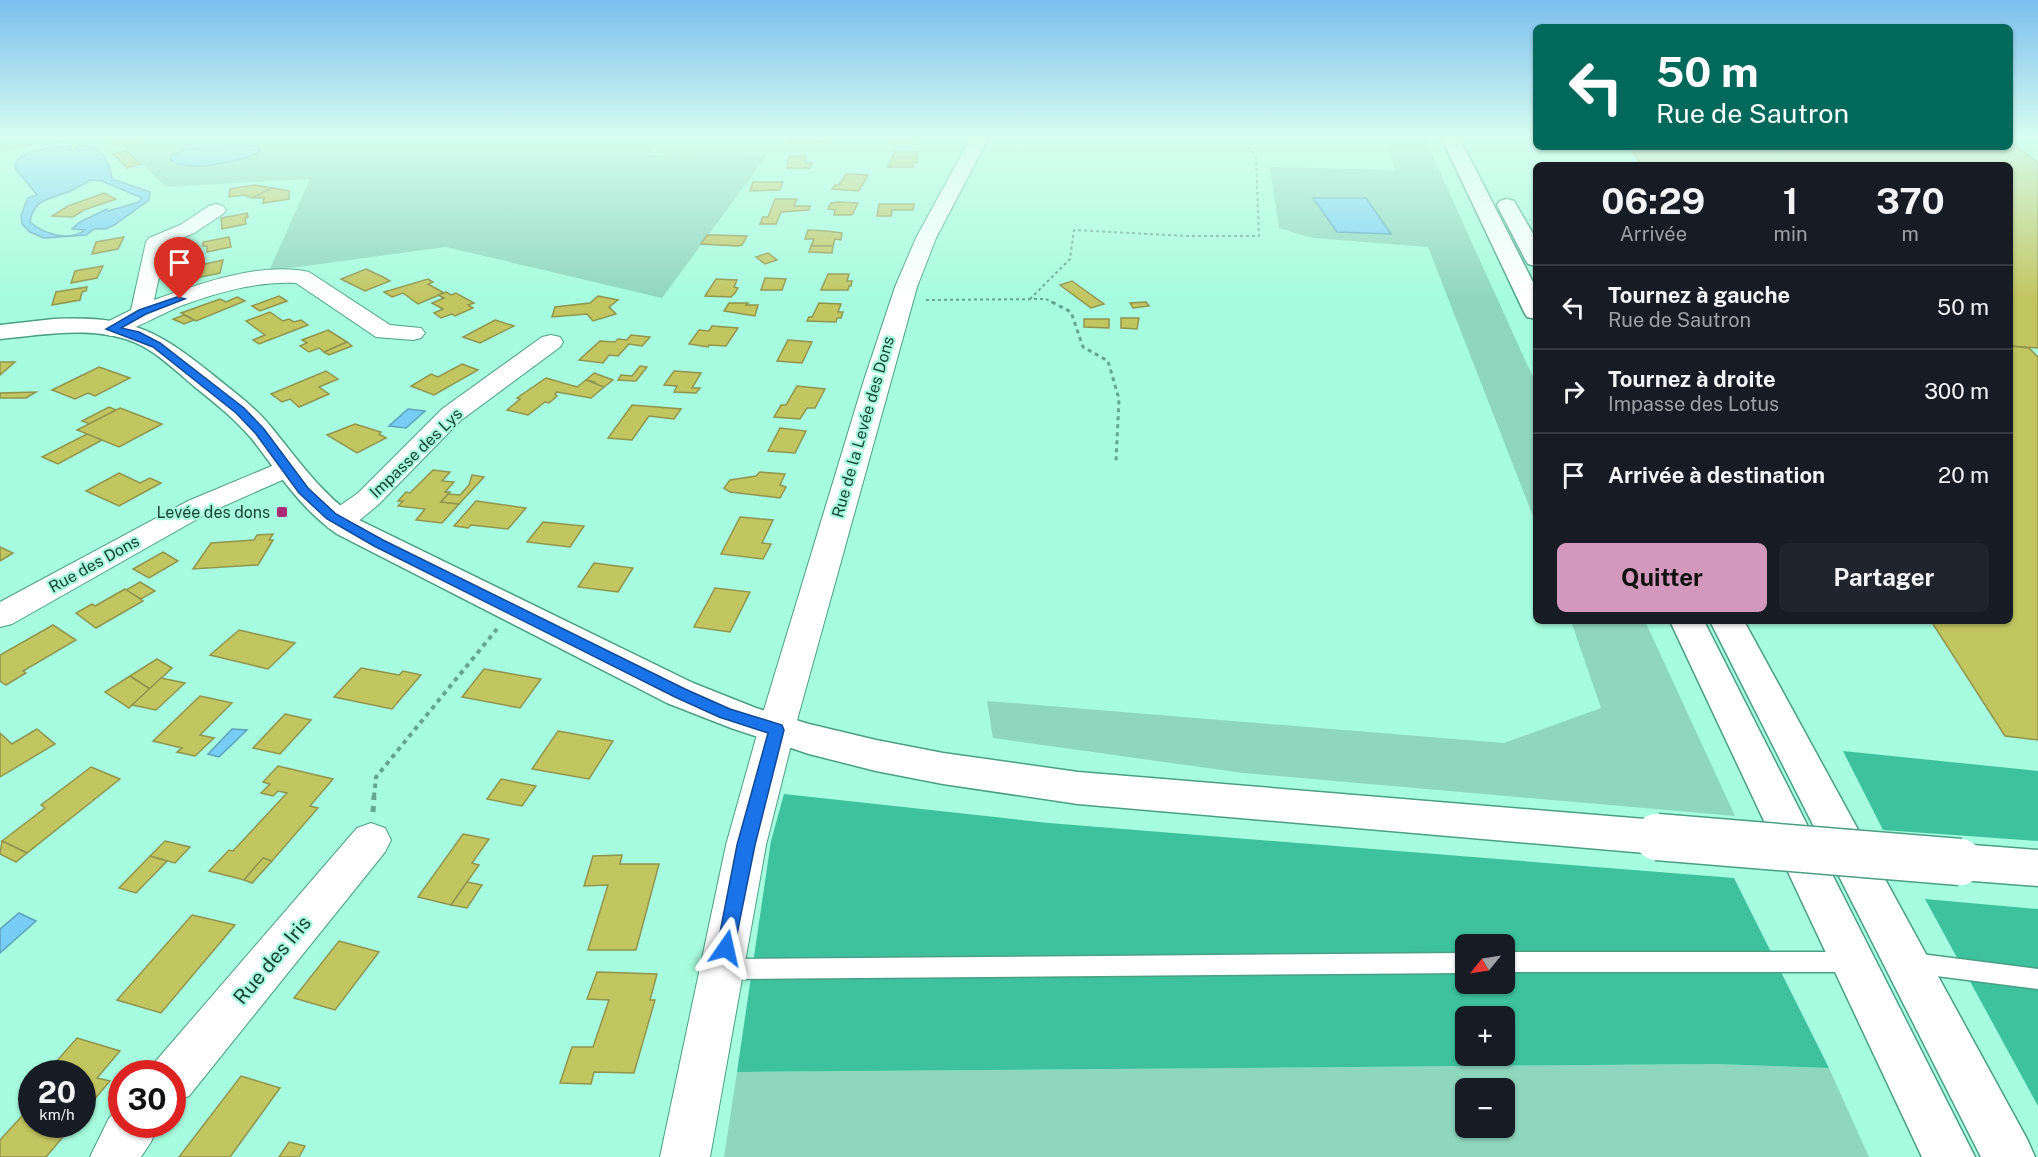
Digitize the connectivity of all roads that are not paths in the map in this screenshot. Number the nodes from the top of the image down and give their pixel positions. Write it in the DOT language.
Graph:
graph roads {
  1 [pos="951,191"];
  2 [pos="1477,191"];
  3 [pos="1500,191"];
  4 [pos="216,210"];
  5 [pos="1533,253"];
  6 [pos="1533,306"];
  7 [pos="142,312"];
  8 [pos="111,329"];
  9 [pos="0,332"];
  10 [pos="413,333"];
  11 [pos="551,342"];
  12 [pos="286,468"];
  13 [pos="339,521"];
  14 [pos="0,615"];
  15 [pos="1688,624"];
  16 [pos="1729,624"];
  17 [pos="776,730"];
  18 [pos="371,840"];
  19 [pos="2038,868"];
  20 [pos="1515,962"];
  21 [pos="1854,962"];
  22 [pos="1455,963"];
  23 [pos="1907,963"];
  24 [pos="722,969"];
  25 [pos="2038,979"];
  26 [pos="186,1062"];
  27 [pos="124,1138"];
  28 [pos="115,1157"];
  29 [pos="685,1157"];
  30 [pos="1949,1157"];
  31 [pos="2009,1157"];
  1 -- 17 [label="street, Rue de la Levée des Dons"];
  2 -- 6 [label="main road"];
  3 -- 5 [label="main road"];
  4 -- 7 [label="street"];
  7 -- 8 [label="street"];
  7 -- 10 [label="street"];
  8 -- 9 [label="main road"];
  8 -- 12 [label="main road"];
  11 -- 13 [label="street, Impasse des Lys"];
  12 -- 13 [label="main road"];
  12 -- 14 [label="street, Rue des Dons"];
  13 -- 17 [label="main road"];
  15 -- 21 [label="main road"];
  16 -- 23 [label="main road"];
  17 -- 19 [label="main road, bridge"];
  17 -- 24 [label="street, Rue de la Levée des Dons"];
  18 -- 26 [label="street, Rue des Iris"];
  20 -- 21 [label="lane"];
  21 -- 30 [label="main road"];
  22 -- 24 [label="lane"];
  23 -- 25 [label="lane"];
  23 -- 31 [label="main road"];
  24 -- 29 [label="street, Rue de la Levée des Dons"];
  27 -- 28 [label="street"];
}
